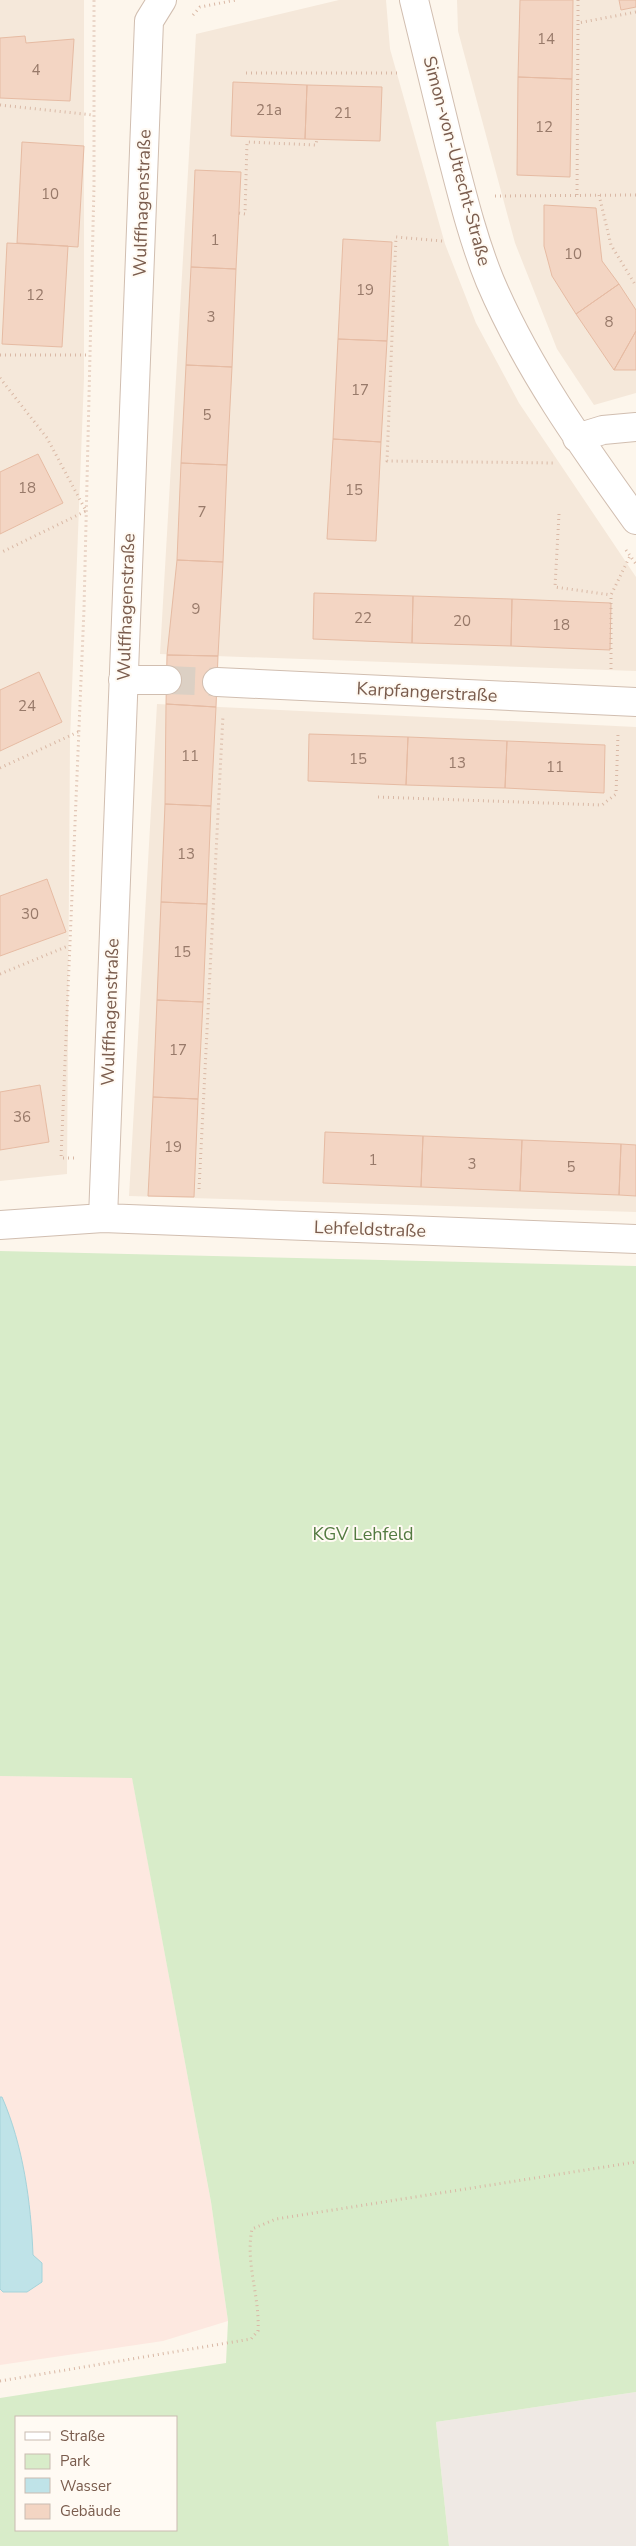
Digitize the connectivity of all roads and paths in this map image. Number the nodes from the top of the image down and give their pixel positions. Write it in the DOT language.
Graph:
graph roads {
  1 [pos="94,0"];
  2 [pos="162,0"];
  3 [pos="236,0"];
  4 [pos="414,0"];
  5 [pos="578,0"];
  6 [pos="636,12"];
  7 [pos="187,20"];
  8 [pos="578,23"];
  9 [pos="246,73"];
  10 [pos="404,73"];
  11 [pos="0,105"];
  12 [pos="94,115"];
  13 [pos="317,139"];
  14 [pos="578,195"];
  15 [pos="598,195"];
  16 [pos="636,195"];
  17 [pos="490,196"];
  18 [pos="239,213"];
  19 [pos="445,241"];
  20 [pos="636,286"];
  21 [pos="90,354"];
  22 [pos="0,355"];
  23 [pos="0,378"];
  24 [pos="2,384"];
  25 [pos="636,427"];
  26 [pos="577,438"];
  27 [pos="566,463"];
  28 [pos="86,511"];
  29 [pos="559,514"];
  30 [pos="636,520"];
  31 [pos="0,553"];
  32 [pos="630,556"];
  33 [pos="611,595"];
  34 [pos="123,680"];
  35 [pos="167,680"];
  36 [pos="221,682"];
  37 [pos="627,702"];
  38 [pos="78,732"];
  39 [pos="0,768"];
  40 [pos="378,797"];
  41 [pos="68,946"];
  42 [pos="0,974"];
  43 [pos="78,1158"];
  44 [pos="199,1194"];
  45 [pos="103,1218"];
  46 [pos="0,1225"];
  47 [pos="636,1239"];
  48 [pos="636,2162"];
  49 [pos="0,2381"];
  1 -- 12 [label="path"];
  2 -- 34 [label="street, Wulffhagenstraße"];
  3 -- 7 [label="path"];
  4 -- 26 [label="street, Simon-von-Utrecht-Straße"];
  5 -- 8 [label="path"];
  6 -- 8 [label="path"];
  8 -- 14 [label="path"];
  9 -- 10 [label="path"];
  11 -- 12 [label="path"];
  12 -- 21 [label="path"];
  13 -- 18 [label="path"];
  14 -- 15 [label="path"];
  14 -- 17 [label="path"];
  15 -- 16 [label="path"];
  15 -- 20 [label="path"];
  19 -- 27 [label="path"];
  21 -- 22 [label="path"];
  21 -- 28 [label="path"];
  23 -- 24 [label="path"];
  24 -- 28 [label="path"];
  25 -- 26 [label="street"];
  26 -- 30 [label="street, Simon-von-Utrecht-Straße"];
  28 -- 31 [label="path"];
  28 -- 38 [label="path"];
  29 -- 33 [label="path"];
  32 -- 33 [label="path"];
  33 -- 37 [label="path"];
  34 -- 35 [label="street"];
  34 -- 45 [label="street, Wulffhagenstraße"];
  36 -- 37 [label="street, Karpfangerstraße"];
  36 -- 44 [label="path"];
  37 -- 40 [label="path"];
  38 -- 39 [label="path"];
  38 -- 41 [label="path"];
  41 -- 42 [label="path"];
  41 -- 43 [label="path"];
  45 -- 46 [label="street, Lehfeldstraße"];
  45 -- 47 [label="street, Lehfeldstraße"];
  48 -- 49 [label="path"];
}
